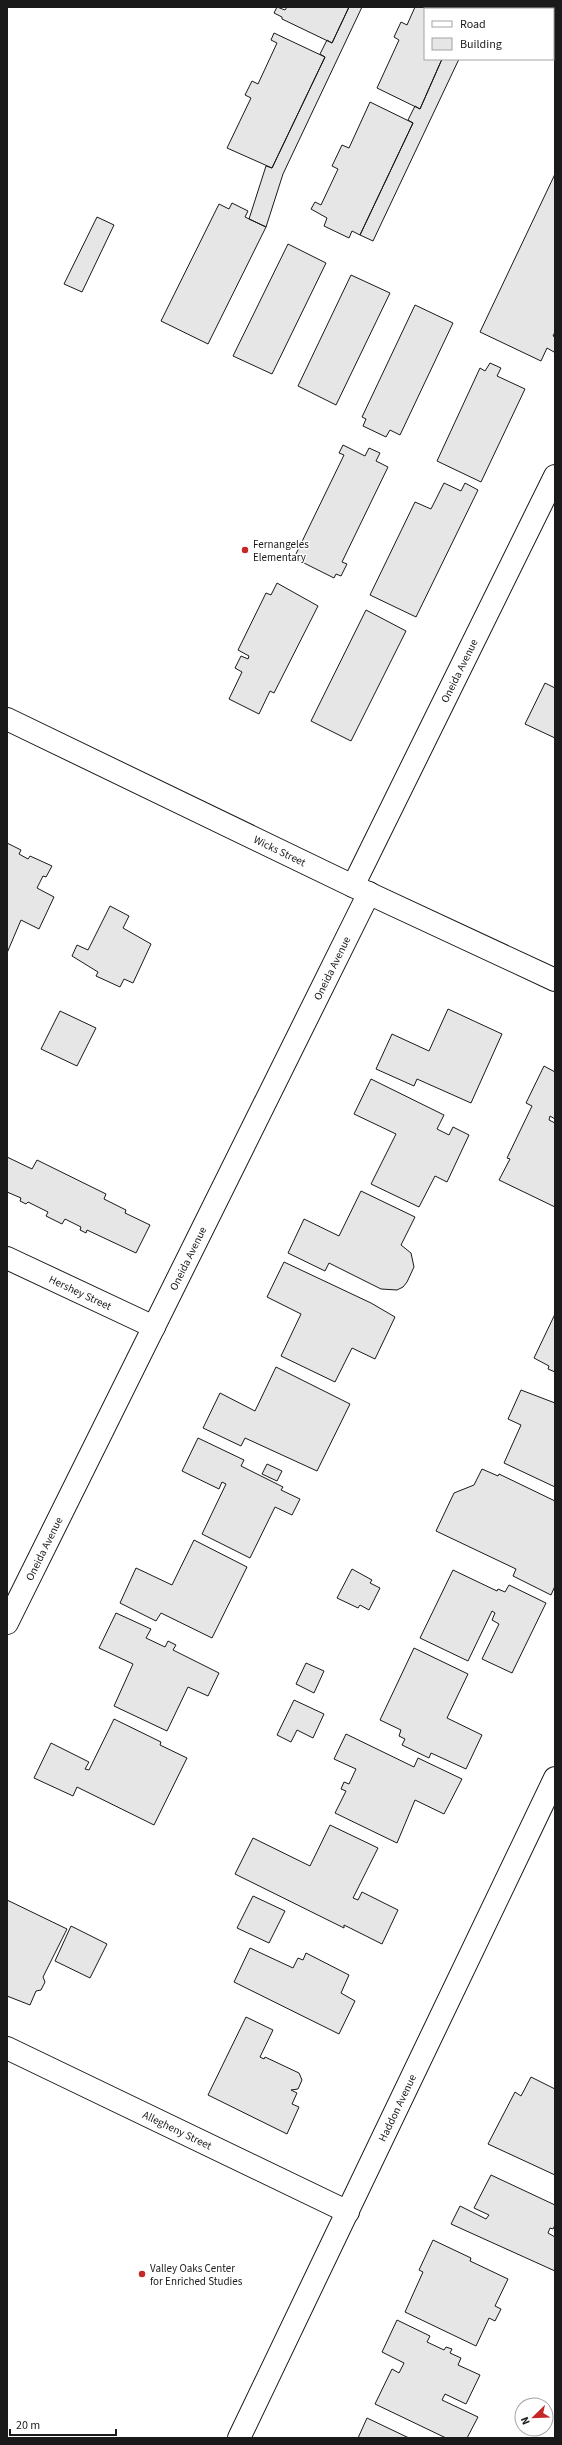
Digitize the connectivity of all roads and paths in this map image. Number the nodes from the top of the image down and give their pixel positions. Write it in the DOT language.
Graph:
graph roads {
  1 [pos="555,476"];
  2 [pos="7,719"];
  3 [pos="361,890"];
  4 [pos="555,980"];
  5 [pos="7,1258"];
  6 [pos="154,1327"];
  7 [pos="7,1623"];
  8 [pos="555,1778"];
  9 [pos="7,2048"];
  10 [pos="348,2212"];
  11 [pos="239,2438"];
  1 -- 3 [label="street, Oneida Avenue"];
  2 -- 3 [label="street, Wicks Street"];
  3 -- 4 [label="street, Wicks Street"];
  3 -- 6 [label="street, Oneida Avenue"];
  5 -- 6 [label="street, Hershey Street"];
  6 -- 7 [label="street, Oneida Avenue"];
  8 -- 10 [label="street, Haddon Avenue"];
  9 -- 10 [label="street, Allegheny Street"];
  10 -- 11 [label="street, Haddon Avenue"];
}
